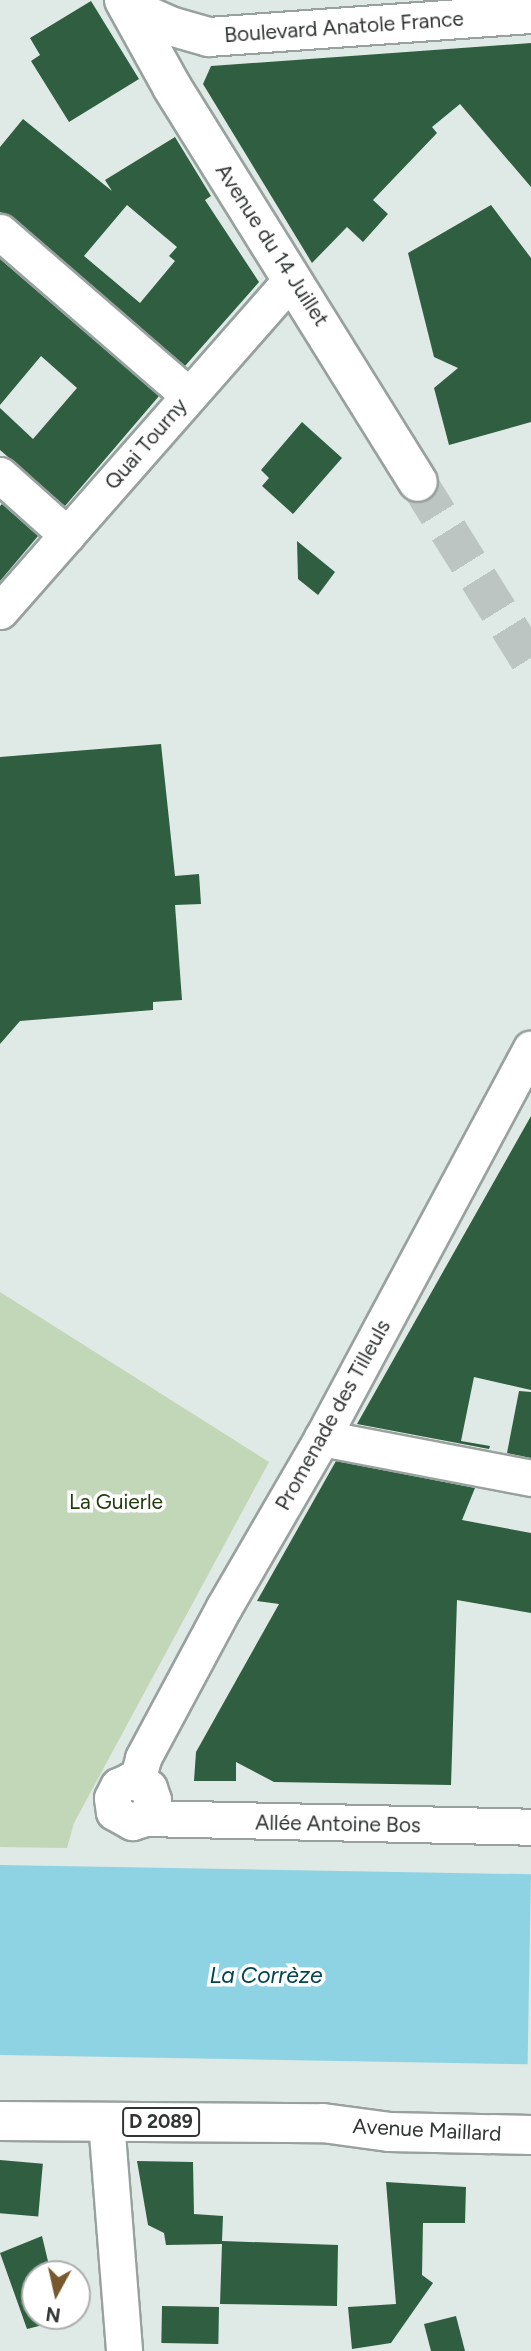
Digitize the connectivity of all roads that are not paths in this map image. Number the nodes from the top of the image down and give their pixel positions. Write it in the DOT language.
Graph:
graph roads {
  1 [pos="126,3"];
  2 [pos="531,15"];
  3 [pos="0,232"];
  4 [pos="292,279"];
  5 [pos="188,395"];
  6 [pos="0,475"];
  7 [pos="418,482"];
  8 [pos="67,535"];
  9 [pos="0,611"];
  10 [pos="531,1049"];
  11 [pos="322,1438"];
  12 [pos="531,1478"];
  13 [pos="145,1818"];
  14 [pos="531,1828"];
  15 [pos="531,2113"];
  16 [pos="0,2121"];
  17 [pos="106,2121"];
  18 [pos="323,2123"];
  19 [pos="531,2135"];
  20 [pos="124,2351"];
  1 -- 2 [label="main road, Boulevard Anatole France"];
  1 -- 4 [label="main road, Avenue du 14 Juillet"];
  3 -- 5 [label="street"];
  4 -- 5 [label="street, Quai Tourny"];
  4 -- 7 [label="main road, Avenue du 14 Juillet"];
  5 -- 8 [label="street, Quai Tourny"];
  6 -- 8 [label="street"];
  8 -- 9 [label="street, Quai Tourny"];
  10 -- 11 [label="street, Promenade des Tilleuls"];
  11 -- 12 [label="street"];
  11 -- 13 [label="street, Promenade des Tilleuls"];
  13 -- 14 [label="street, Allée Antoine Bos"];
  15 -- 18 [label="main road, Avenue Maillard / D 2089"];
  16 -- 17 [label="main road, Avenue Maillard / D 2089"];
  17 -- 18 [label="main road, Avenue Maillard / D 2089"];
  17 -- 20 [label="street"];
  18 -- 19 [label="main road, Avenue Maillard / D 2089"];
}
